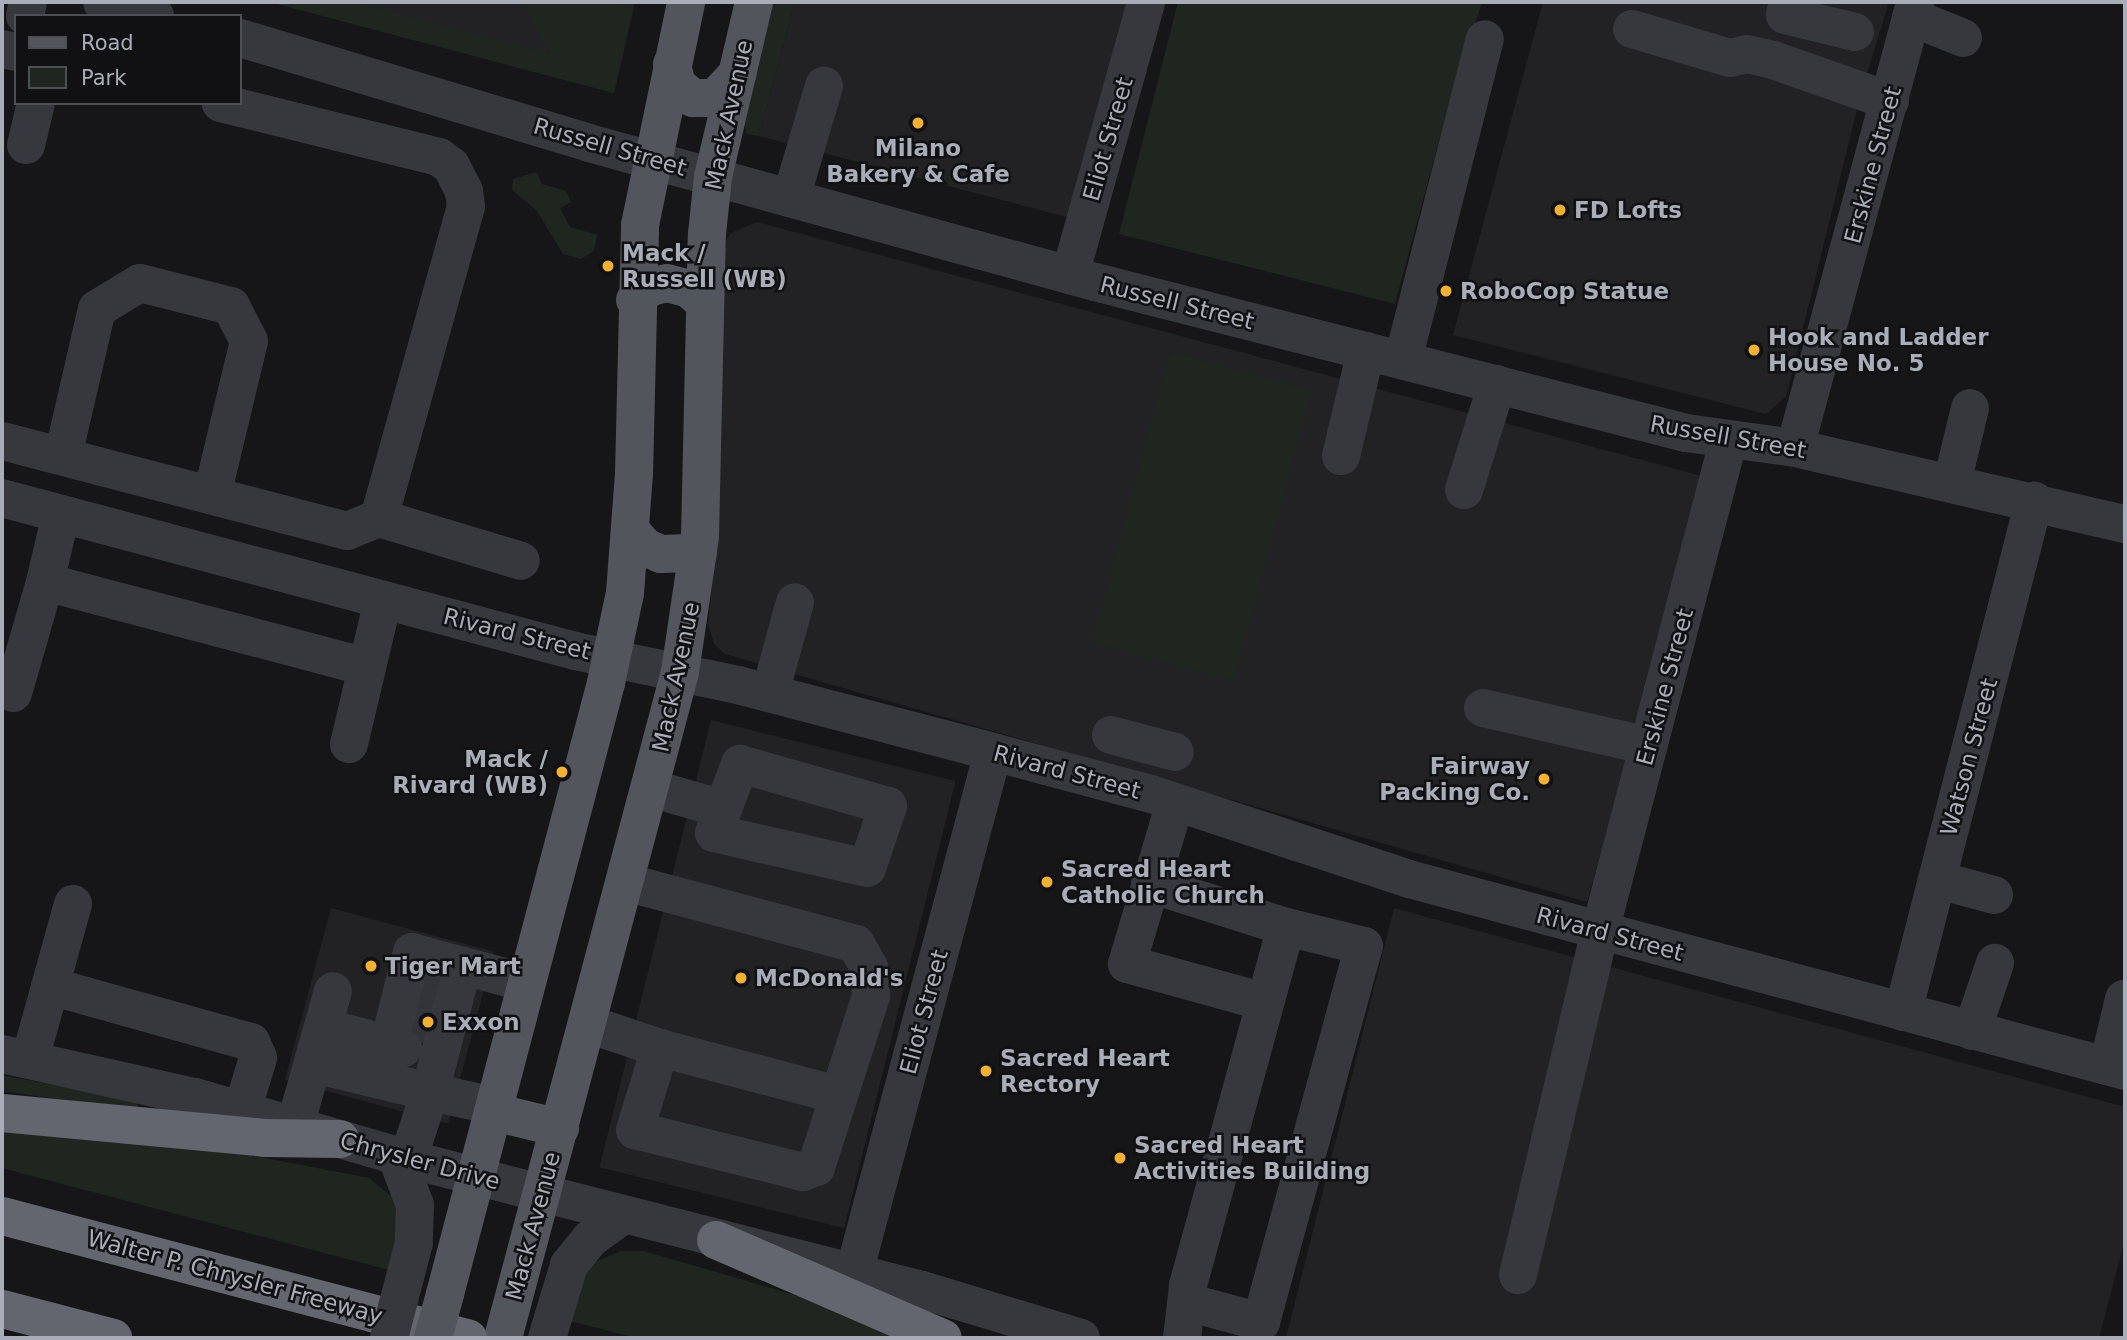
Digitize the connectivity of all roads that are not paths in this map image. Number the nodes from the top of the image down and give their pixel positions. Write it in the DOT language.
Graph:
graph roads {
  1 [pos="103,2"];
  2 [pos="686,2"];
  3 [pos="754,2"];
  4 [pos="1146,2"];
  5 [pos="1788,2"];
  6 [pos="1913,9"];
  7 [pos="148,14"];
  8 [pos="1957,25"];
  9 [pos="1632,29"];
  10 [pos="1855,32"];
  11 [pos="242,39"];
  12 [pos="1485,39"];
  13 [pos="672,64"];
  14 [pos="737,74"];
  15 [pos="824,86"];
  16 [pos="1890,101"];
  17 [pos="36,105"];
  18 [pos="229,105"];
  19 [pos="26,145"];
  20 [pos="651,159"];
  21 [pos="713,177"];
  22 [pos="791,198"];
  23 [pos="1070,275"];
  24 [pos="635,300"];
  25 [pos="704,302"];
  26 [pos="1366,351"];
  27 [pos="1404,360"];
  28 [pos="1497,384"];
  29 [pos="1970,408"];
  30 [pos="2,441"];
  31 [pos="1728,442"];
  32 [pos="1795,448"];
  33 [pos="63,456"];
  34 [pos="1341,456"];
  35 [pos="130,473"];
  36 [pos="1952,484"];
  37 [pos="1464,490"];
  38 [pos="212,495"];
  39 [pos="2,498"];
  40 [pos="2034,501"];
  41 [pos="61,514"];
  42 [pos="379,518"];
  43 [pos="2125,524"];
  44 [pos="114,528"];
  45 [pos="632,532"];
  46 [pos="698,553"];
  47 [pos="521,561"];
  48 [pos="45,582"];
  49 [pos="383,600"];
  50 [pos="795,602"];
  51 [pos="612,659"];
  52 [pos="367,667"];
  53 [pos="680,672"];
  54 [pos="13,693"];
  55 [pos="770,693"];
  56 [pos="1483,708"];
  57 [pos="349,744"];
  58 [pos="1649,746"];
  59 [pos="993,752"];
  60 [pos="1175,752"];
  61 [pos="1115,785"];
  62 [pos="650,789"];
  63 [pos="1175,803"];
  64 [pos="723,809"];
  65 [pos="1938,880"];
  66 [pos="625,882"];
  67 [pos="1150,884"];
  68 [pos="1994,895"];
  69 [pos="73,904"];
  70 [pos="1286,927"];
  71 [pos="1600,931"];
  72 [pos="1995,963"];
  73 [pos="527,983"];
  74 [pos="50,986"];
  75 [pos="333,991"];
  76 [pos="2124,999"];
  77 [pos="1265,1002"];
  78 [pos="1903,1012"];
  79 [pos="588,1024"];
  80 [pos="323,1027"];
  81 [pos="423,1028"];
  82 [pos="1972,1031"];
  83 [pos="660,1048"];
  84 [pos="16,1056"];
  85 [pos="314,1064"];
  86 [pos="2116,1069"];
  87 [pos="838,1095"];
  88 [pos="494,1109"];
  89 [pos="242,1111"];
  90 [pos="2,1113"];
  91 [pos="295,1126"];
  92 [pos="560,1128"];
  93 [pos="340,1139"];
  94 [pos="402,1157"];
  95 [pos="476,1177"];
  96 [pos="541,1193"];
  97 [pos="624,1215"];
  98 [pos="2,1216"];
  99 [pos="716,1240"];
  100 [pos="855,1273"];
  101 [pos="1518,1275"];
  102 [pos="2,1309"];
  103 [pos="1184,1320"];
  104 [pos="113,1338"];
  105 [pos="388,1338"];
  106 [pos="433,1338"];
  107 [pos="468,1338"];
  108 [pos="503,1338"];
  109 [pos="547,1338"];
  110 [pos="943,1338"];
  111 [pos="1081,1338"];
  1 -- 7 [label="street"];
  2 -- 13 [label="main road"];
  3 -- 14 [label="main road, Mack Avenue"];
  4 -- 23 [label="street, Eliot Street"];
  5 -- 10 [label="street"];
  6 -- 8 [label="street"];
  6 -- 16 [label="street, Erskine Street"];
  9 -- 16 [label="street"];
  11 -- 20 [label="street, Russell Street"];
  12 -- 27 [label="street"];
  13 -- 14 [label="main road"];
  13 -- 20 [label="main road"];
  14 -- 21 [label="main road, Mack Avenue"];
  15 -- 22 [label="street"];
  16 -- 32 [label="street, Erskine Street"];
  17 -- 19 [label="street"];
  18 -- 42 [label="street"];
  20 -- 21 [label="street, Russell Street"];
  20 -- 24 [label="main road"];
  21 -- 22 [label="street, Russell Street"];
  21 -- 25 [label="main road, Mack Avenue"];
  22 -- 23 [label="street, Russell Street"];
  23 -- 26 [label="street, Russell Street"];
  24 -- 25 [label="main road"];
  24 -- 45 [label="main road"];
  25 -- 46 [label="main road, Mack Avenue"];
  26 -- 27 [label="street, Russell Street"];
  26 -- 34 [label="street"];
  27 -- 28 [label="street, Russell Street"];
  28 -- 31 [label="street, Russell Street"];
  28 -- 37 [label="street"];
  29 -- 36 [label="street"];
  30 -- 33 [label="street"];
  31 -- 32 [label="street, Russell Street"];
  31 -- 58 [label="street, Erskine Street"];
  32 -- 36 [label="street, Russell Street"];
  33 -- 35 [label="street"];
  33 -- 38 [label="street"];
  35 -- 38 [label="street"];
  35 -- 44 [label="street"];
  36 -- 40 [label="street, Russell Street"];
  38 -- 42 [label="street"];
  39 -- 41 [label="street, Rivard Street"];
  40 -- 43 [label="street, Russell Street"];
  40 -- 65 [label="street, Watson Street"];
  41 -- 44 [label="street, Rivard Street"];
  41 -- 48 [label="street"];
  42 -- 47 [label="street"];
  44 -- 49 [label="street, Rivard Street"];
  45 -- 46 [label="main road"];
  45 -- 51 [label="main road"];
  46 -- 53 [label="main road, Mack Avenue"];
  48 -- 52 [label="street"];
  48 -- 54 [label="street"];
  49 -- 51 [label="street, Rivard Street"];
  49 -- 52 [label="street"];
  50 -- 55 [label="street"];
  51 -- 53 [label="street, Rivard Street"];
  51 -- 73 [label="main road"];
  52 -- 57 [label="street"];
  53 -- 55 [label="street, Rivard Street"];
  53 -- 62 [label="main road, Mack Avenue"];
  55 -- 59 [label="street, Rivard Street"];
  56 -- 58 [label="street"];
  58 -- 71 [label="street, Erskine Street"];
  59 -- 61 [label="street, Rivard Street"];
  59 -- 100 [label="street, Eliot Street"];
  60 -- 61 [label="street"];
  61 -- 63 [label="street, Rivard Street"];
  62 -- 64 [label="street"];
  62 -- 66 [label="main road, Mack Avenue"];
  63 -- 67 [label="street"];
  63 -- 71 [label="street, Rivard Street"];
  65 -- 68 [label="street"];
  65 -- 78 [label="street, Watson Street"];
  66 -- 79 [label="main road, Mack Avenue"];
  66 -- 87 [label="street"];
  67 -- 70 [label="street"];
  67 -- 77 [label="street"];
  69 -- 74 [label="street"];
  70 -- 77 [label="street"];
  70 -- 103 [label="street"];
  71 -- 78 [label="street, Rivard Street"];
  71 -- 101 [label="street, Erskine Street"];
  72 -- 82 [label="street"];
  73 -- 81 [label="street"];
  73 -- 88 [label="main road"];
  74 -- 84 [label="street"];
  74 -- 89 [label="street"];
  75 -- 80 [label="street"];
  76 -- 86 [label="street"];
  77 -- 103 [label="street"];
  78 -- 82 [label="street, Rivard Street"];
  79 -- 83 [label="street"];
  79 -- 92 [label="main road, Mack Avenue"];
  80 -- 81 [label="street"];
  80 -- 85 [label="street"];
  81 -- 85 [label="street"];
  81 -- 88 [label="street"];
  81 -- 94 [label="street"];
  82 -- 86 [label="street, Rivard Street"];
  83 -- 87 [label="street"];
  83 -- 87 [label="street"];
  84 -- 89 [label="street, Chrysler Drive"];
  85 -- 91 [label="street"];
  88 -- 92 [label="main road"];
  88 -- 95 [label="main road"];
  89 -- 91 [label="street, Chrysler Drive"];
  90 -- 93 [label="highway"];
  91 -- 93 [label="street, Chrysler Drive"];
  92 -- 96 [label="main road, Mack Avenue"];
  93 -- 94 [label="street, Chrysler Drive"];
  94 -- 95 [label="street, Chrysler Drive"];
  94 -- 105 [label="street, bridge"];
  95 -- 96 [label="street, Chrysler Drive"];
  95 -- 106 [label="main road, bridge"];
  96 -- 97 [label="street, Chrysler Drive"];
  96 -- 108 [label="main road, Mack Avenue"];
  97 -- 99 [label="street, Chrysler Drive"];
  97 -- 109 [label="street"];
  98 -- 107 [label="highway, Walter P. Chrysler Freeway"];
  99 -- 100 [label="street, Chrysler Drive"];
  99 -- 110 [label="highway"];
  100 -- 111 [label="street, Chrysler Drive"];
  102 -- 104 [label="highway"];
}
